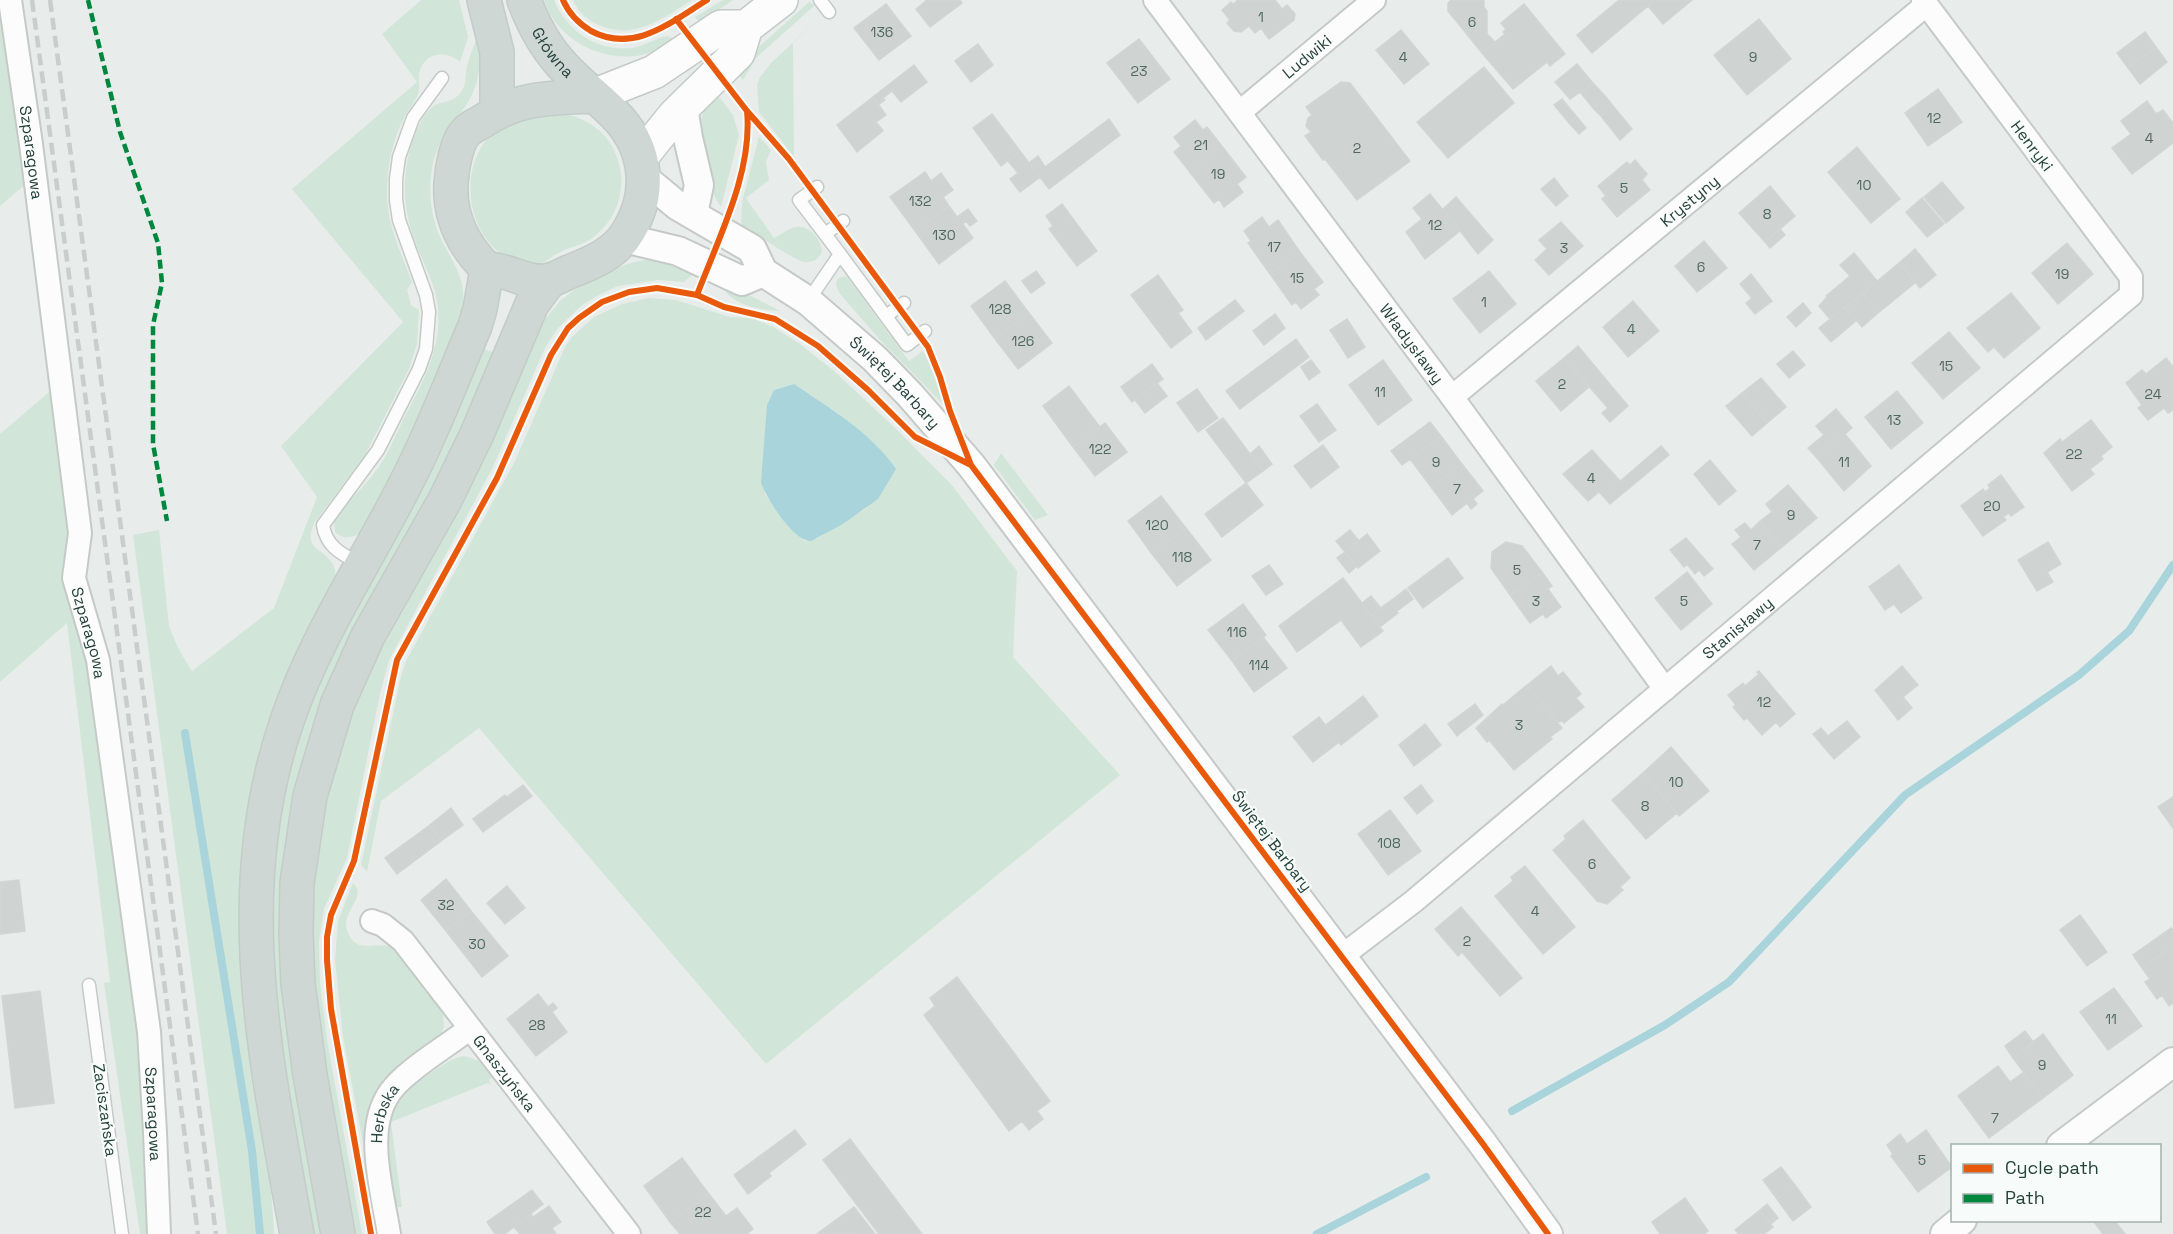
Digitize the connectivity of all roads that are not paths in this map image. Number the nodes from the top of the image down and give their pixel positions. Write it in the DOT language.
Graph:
graph roads {
  1 [pos="10,0"];
  2 [pos="484,0"];
  3 [pos="524,0"];
  4 [pos="781,0"];
  5 [pos="820,0"];
  6 [pos="1155,0"];
  7 [pos="1374,0"];
  8 [pos="1924,2"];
  9 [pos="830,12"];
  10 [pos="746,27"];
  11 [pos="442,78"];
  12 [pos="593,96"];
  13 [pos="683,107"];
  14 [pos="497,112"];
  15 [pos="1240,112"];
  16 [pos="643,167"];
  17 [pos="817,187"];
  18 [pos="693,214"];
  19 [pos="843,221"];
  20 [pos="825,234"];
  21 [pos="624,238"];
  22 [pos="840,254"];
  23 [pos="487,269"];
  24 [pos="763,272"];
  25 [pos="550,280"];
  26 [pos="2131,295"];
  27 [pos="808,301"];
  28 [pos="904,303"];
  29 [pos="886,316"];
  30 [pos="925,331"];
  31 [pos="1452,396"];
  32 [pos="362,565"];
  33 [pos="1665,689"];
  34 [pos="372,921"];
  35 [pos="1342,956"];
  36 [pos="88,986"];
  37 [pos="469,1029"];
  38 [pos="2173,1062"];
  39 [pos="2064,1144"];
  40 [pos="1961,1222"];
  41 [pos="122,1234"];
  42 [pos="159,1234"];
  43 [pos="297,1234"];
  44 [pos="339,1234"];
  45 [pos="388,1234"];
  46 [pos="628,1234"];
  47 [pos="1548,1234"];
  48 [pos="1944,1234"];
  1 -- 42 [label="street, Szparagowa"];
  2 -- 14 [label="main road"];
  3 -- 12 [label="main road, Główna"];
  4 -- 10 [label="main road"];
  5 -- 9 [label="lane"];
  6 -- 15 [label="street, Władysławy"];
  7 -- 15 [label="street, Ludwiki"];
  8 -- 26 [label="street, Henryki"];
  8 -- 31 [label="street, Krystyny"];
  10 -- 12 [label="main road"];
  10 -- 13 [label="main road"];
  11 -- 32 [label="lane"];
  12 -- 14 [label="main road"];
  12 -- 16 [label="main road"];
  13 -- 16 [label="main road"];
  13 -- 18 [label="street"];
  14 -- 23 [label="main road"];
  15 -- 31 [label="street, Władysławy"];
  16 -- 18 [label="street, Świętej Barbary"];
  16 -- 21 [label="main road"];
  17 -- 20 [label="lane"];
  18 -- 24 [label="street, Świętej Barbary"];
  19 -- 20 [label="lane"];
  20 -- 22 [label="lane"];
  21 -- 24 [label="street"];
  21 -- 25 [label="main road"];
  22 -- 27 [label="lane"];
  22 -- 29 [label="lane"];
  23 -- 25 [label="main road"];
  23 -- 32 [label="main road"];
  24 -- 27 [label="street, Świętej Barbary"];
  25 -- 44 [label="main road"];
  26 -- 33 [label="street, Stanisławy"];
  27 -- 35 [label="street, Świętej Barbary"];
  28 -- 29 [label="lane"];
  29 -- 30 [label="lane"];
  31 -- 33 [label="street, Władysławy"];
  32 -- 43 [label="main road"];
  33 -- 35 [label="street, Stanisławy"];
  34 -- 37 [label="street, Gnaszyńska"];
  35 -- 47 [label="street, Świętej Barbary"];
  36 -- 41 [label="lane, Zaciszańska"];
  37 -- 45 [label="street, Herbska"];
  37 -- 46 [label="street, Gnaszyńska"];
  38 -- 39 [label="street"];
  40 -- 48 [label="street"];
}
